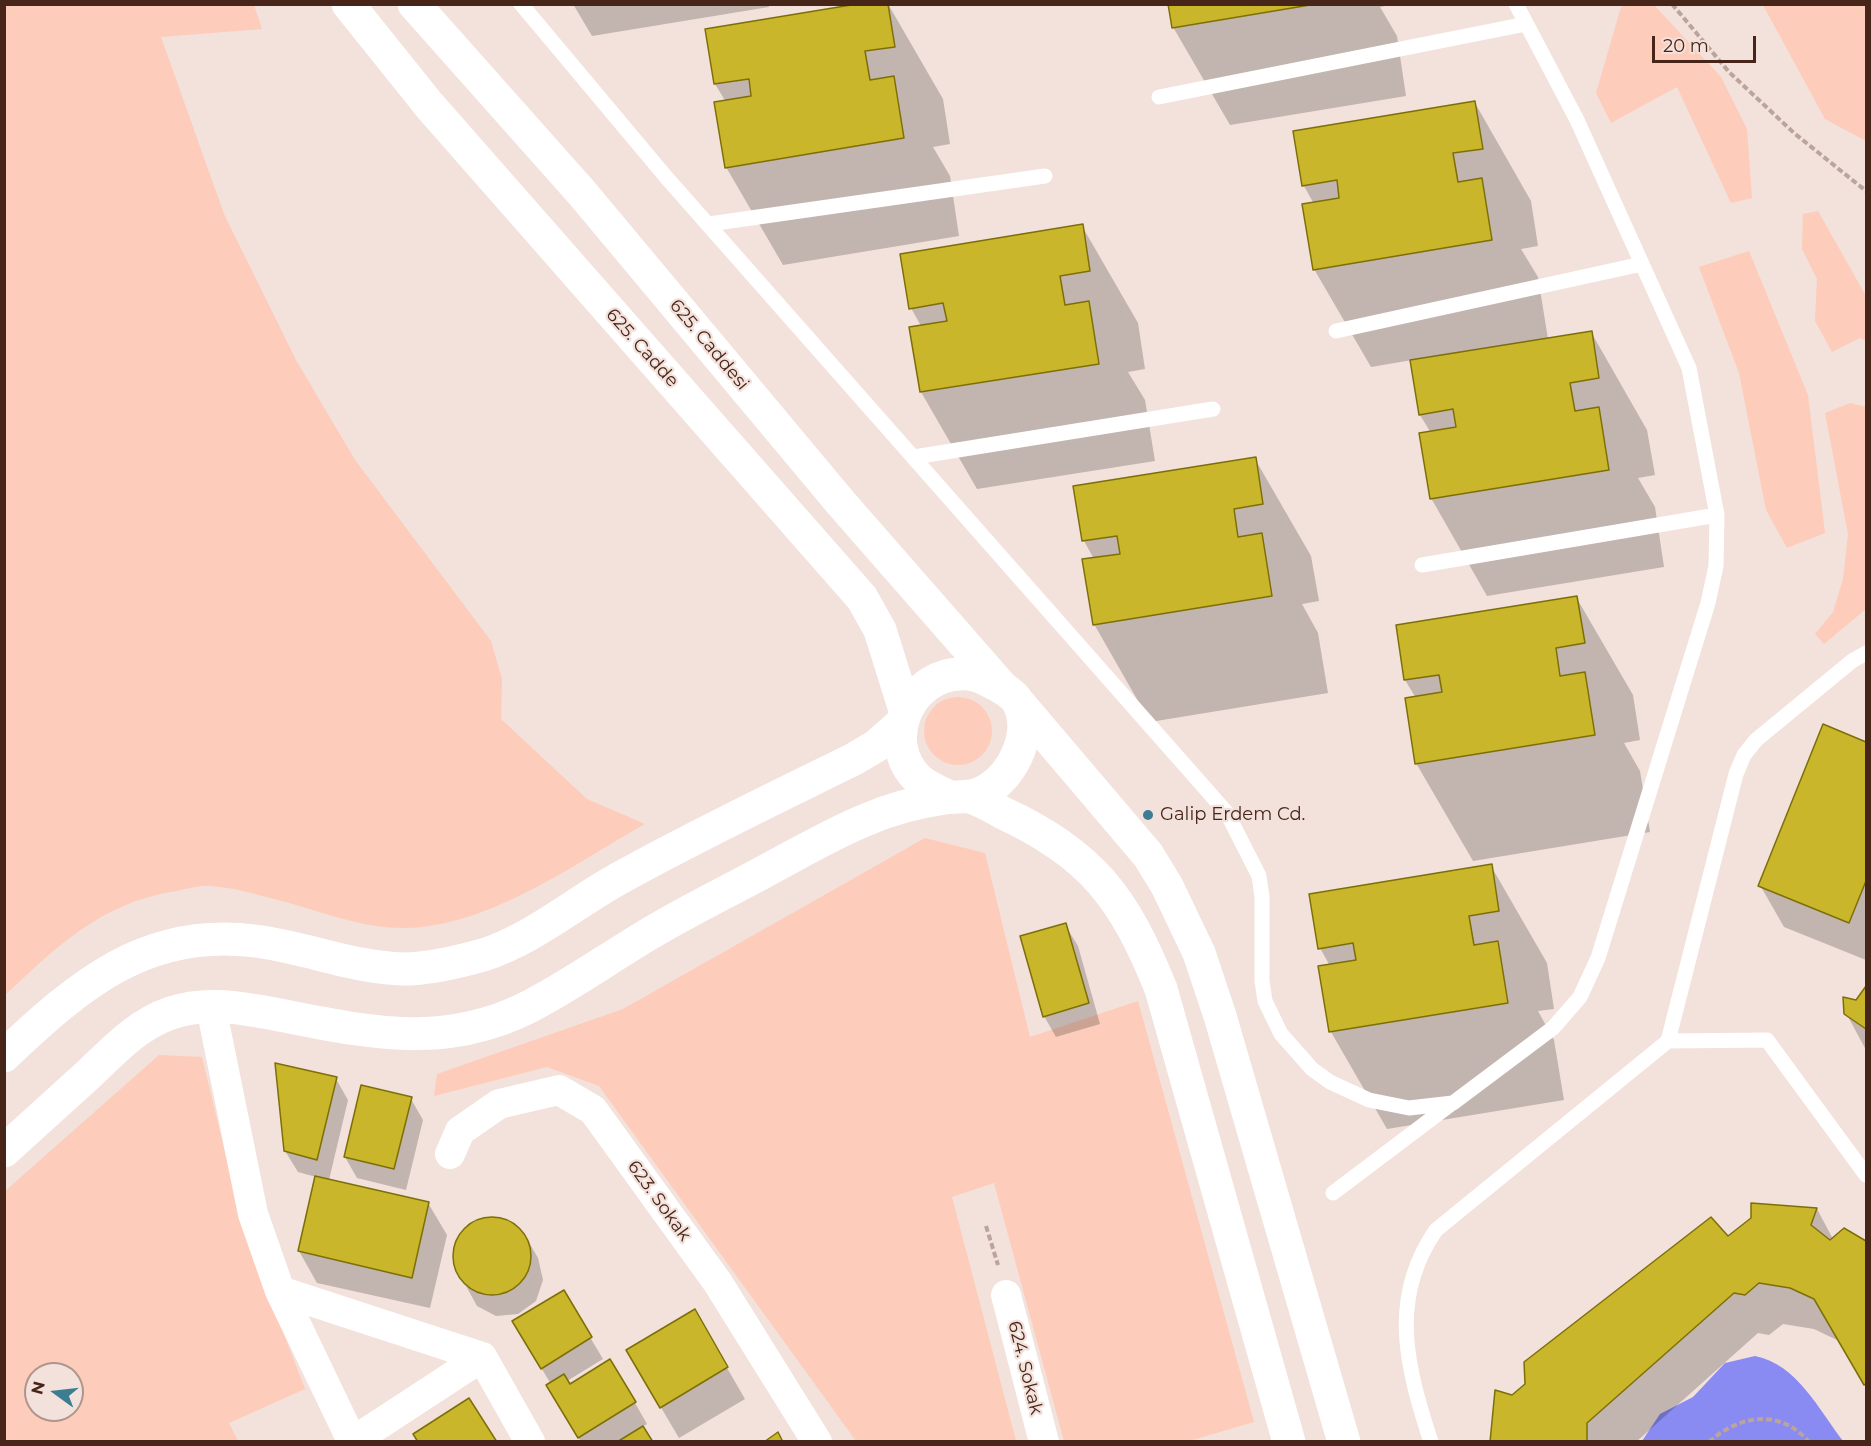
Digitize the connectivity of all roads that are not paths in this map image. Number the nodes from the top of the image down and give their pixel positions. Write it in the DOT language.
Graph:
graph roads {
  1 [pos="348,4"];
  2 [pos="414,4"];
  3 [pos="521,4"];
  4 [pos="1516,4"];
  5 [pos="1526,24"];
  6 [pos="1159,97"];
  7 [pos="1045,176"];
  8 [pos="709,224"];
  9 [pos="1642,264"];
  10 [pos="1336,331"];
  11 [pos="1213,410"];
  12 [pos="914,456"];
  13 [pos="1717,515"];
  14 [pos="1422,565"];
  15 [pos="1866,653"];
  16 [pos="1010,694"];
  17 [pos="902,717"];
  18 [pos="960,797"];
  19 [pos="211,1007"];
  20 [pos="1668,1041"];
  21 [pos="4,1056"];
  22 [pos="1453,1103"];
  23 [pos="4,1151"];
  24 [pos="450,1154"];
  25 [pos="1866,1175"];
  26 [pos="1333,1192"];
  27 [pos="280,1291"];
  28 [pos="1006,1295"];
  29 [pos="482,1358"];
  30 [pos="352,1441"];
  31 [pos="530,1442"];
  32 [pos="816,1442"];
  33 [pos="1044,1442"];
  34 [pos="1289,1442"];
  35 [pos="1344,1442"];
  36 [pos="1431,1442"];
  1 -- 17 [label="main road, 625. Cadde"];
  2 -- 16 [label="main road, 625. Caddesi"];
  3 -- 8 [label="lane"];
  4 -- 5 [label="lane"];
  5 -- 6 [label="lane"];
  5 -- 9 [label="lane"];
  7 -- 8 [label="lane"];
  8 -- 12 [label="lane"];
  9 -- 10 [label="lane"];
  9 -- 13 [label="lane"];
  11 -- 12 [label="lane"];
  12 -- 22 [label="lane"];
  13 -- 14 [label="lane"];
  13 -- 22 [label="lane"];
  15 -- 20 [label="lane"];
  16 -- 17 [label="main road"];
  16 -- 18 [label="main road"];
  16 -- 35 [label="main road, 625. Caddesi"];
  17 -- 18 [label="main road"];
  17 -- 21 [label="main road"];
  18 -- 19 [label="main road"];
  18 -- 34 [label="main road"];
  19 -- 23 [label="main road"];
  19 -- 27 [label="street"];
  20 -- 25 [label="lane"];
  20 -- 36 [label="lane"];
  22 -- 26 [label="lane"];
  24 -- 32 [label="street, 623. Sokak"];
  27 -- 29 [label="street"];
  27 -- 30 [label="street"];
  28 -- 33 [label="street, 624. Sokak"];
  29 -- 30 [label="street"];
  29 -- 31 [label="street"];
}
